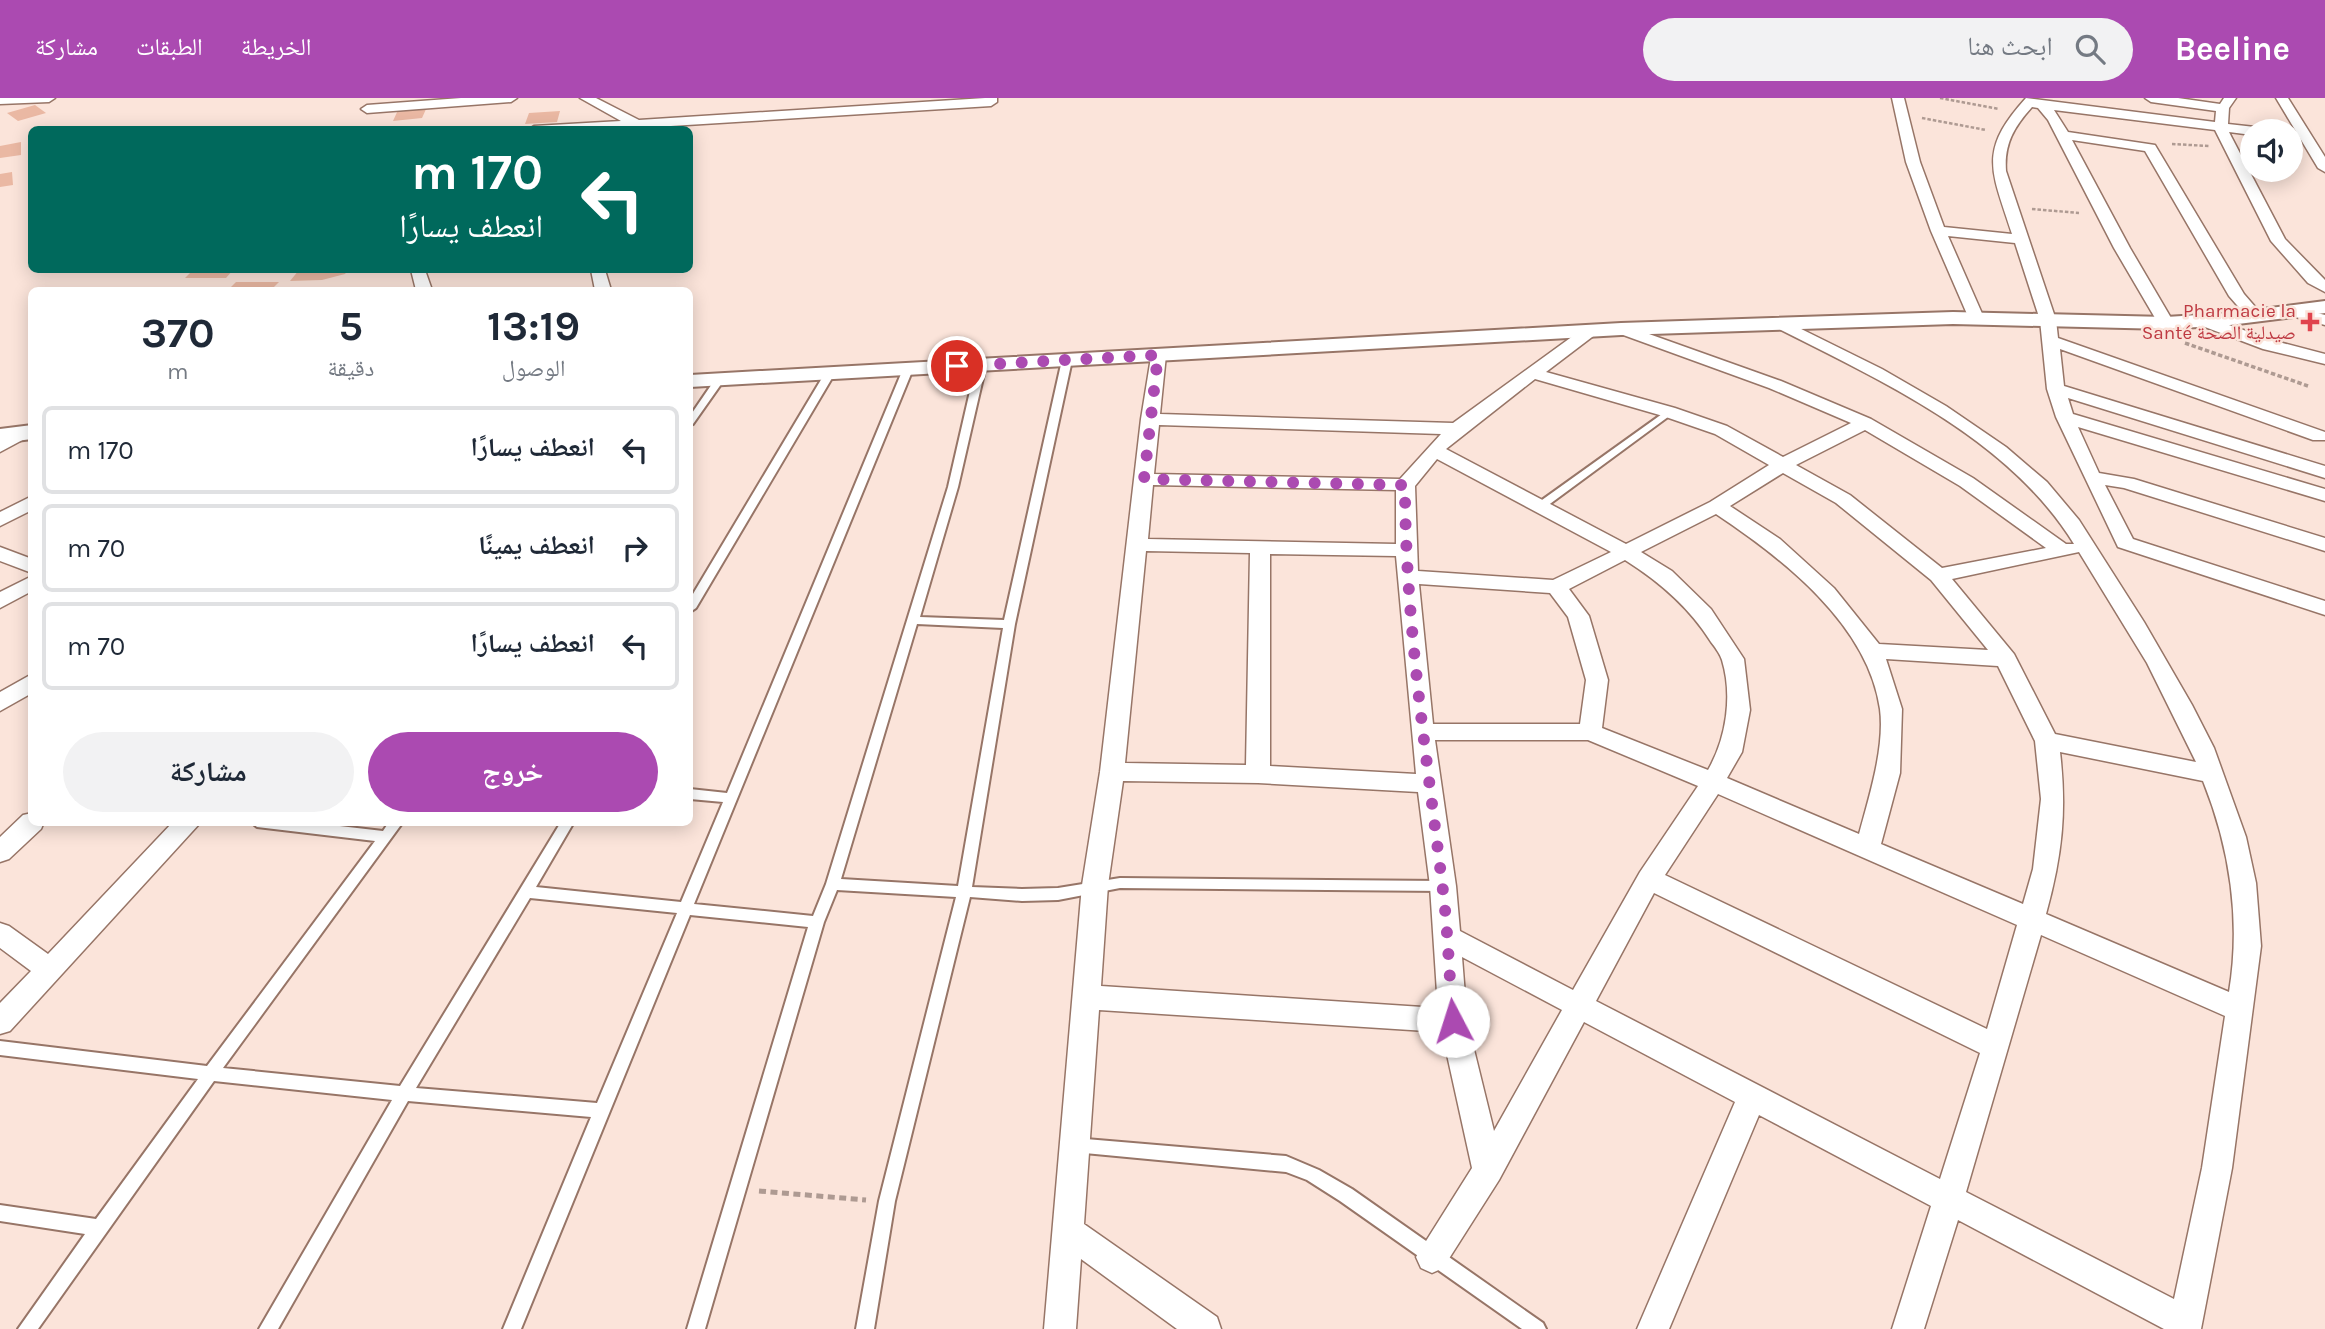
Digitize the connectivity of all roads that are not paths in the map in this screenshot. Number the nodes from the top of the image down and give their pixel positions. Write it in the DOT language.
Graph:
graph roads {
  1 [pos="49,98"];
  2 [pos="511,98"];
  3 [pos="586,98"];
  4 [pos="918,98"];
  5 [pos="991,98"];
  6 [pos="1898,98"];
  7 [pos="2151,98"];
  8 [pos="2282,98"];
  9 [pos="1,101"];
  10 [pos="2226,103"];
  11 [pos="936,105"];
  12 [pos="2031,105"];
  13 [pos="366,109"];
  14 [pos="2291,119"];
  15 [pos="636,123"];
  16 [pos="601,126"];
  17 [pos="2221,128"];
  18 [pos="2240,130"];
  19 [pos="2063,135"];
  20 [pos="2303,135"];
  21 [pos="2325,135"];
  22 [pos="2303,142"];
  23 [pos="2325,169"];
  24 [pos="1938,231"];
  25 [pos="2023,239"];
  26 [pos="2325,287"];
  27 [pos="2325,307"];
  28 [pos="2294,312"];
  29 [pos="2256,317"];
  30 [pos="1976,318"];
  31 [pos="2325,320"];
  32 [pos="2203,321"];
  33 [pos="1779,323"];
  34 [pos="2166,323"];
  35 [pos="1620,329"];
  36 [pos="1590,331"];
  37 [pos="2050,331"];
  38 [pos="1158,355"];
  39 [pos="2325,359"];
  40 [pos="1067,360"];
  41 [pos="981,365"];
  42 [pos="908,369"];
  43 [pos="830,373"];
  44 [pos="1535,374"];
  45 [pos="719,380"];
  46 [pos="693,381"];
  47 [pos="2056,390"];
  48 [pos="1669,412"];
  49 [pos="2065,417"];
  50 [pos="693,418"];
  51 [pos="1150,419"];
  52 [pos="1865,423"];
  53 [pos="1457,429"];
  54 [pos="18,434"];
  55 [pos="2319,436"];
  56 [pos="0,446"];
  57 [pos="1434,450"];
  58 [pos="1784,464"];
  59 [pos="2325,472"];
  60 [pos="2092,477"];
  61 [pos="1144,479"];
  62 [pos="1405,485"];
  63 [pos="2325,495"];
  64 [pos="28,504"];
  65 [pos="1717,506"];
  66 [pos="1539,507"];
  67 [pos="0,520"];
  68 [pos="1138,545"];
  69 [pos="2325,545"];
  70 [pos="2075,548"];
  71 [pos="1260,550"];
  72 [pos="1406,550"];
  73 [pos="1625,551"];
  74 [pos="0,553"];
  75 [pos="28,565"];
  76 [pos="1938,575"];
  77 [pos="1409,577"];
  78 [pos="28,584"];
  79 [pos="1556,587"];
  80 [pos="0,601"];
  81 [pos="693,603"];
  82 [pos="2325,608"];
  83 [pos="913,620"];
  84 [pos="1009,624"];
  85 [pos="1873,651"];
  86 [pos="2006,659"];
  87 [pos="28,685"];
  88 [pos="0,703"];
  89 [pos="1422,732"];
  90 [pos="1590,732"];
  91 [pos="2046,741"];
  92 [pos="1112,772"];
  93 [pos="1258,774"];
  94 [pos="2211,774"];
  95 [pos="1713,782"];
  96 [pos="1428,784"];
  97 [pos="693,793"];
  98 [pos="730,798"];
  99 [pos="28,826"];
  100 [pos="185,826"];
  101 [pos="291,826"];
  102 [pos="394,826"];
  103 [pos="566,826"];
  104 [pos="386,837"];
  105 [pos="1867,850"];
  106 [pos="0,852"];
  107 [pos="1649,879"];
  108 [pos="833,884"];
  109 [pos="1095,885"];
  110 [pos="1443,886"];
  111 [pos="526,892"];
  112 [pos="964,893"];
  113 [pos="684,908"];
  114 [pos="2033,919"];
  115 [pos="817,922"];
  116 [pos="0,934"];
  117 [pos="1445,936"];
  118 [pos="50,970"];
  119 [pos="1085,997"];
  120 [pos="1579,1006"];
  121 [pos="2239,1009"];
  122 [pos="1453,1021"];
  123 [pos="0,1022"];
  124 [pos="1996,1047"];
  125 [pos="0,1048"];
  126 [pos="210,1074"];
  127 [pos="404,1094"];
  128 [pos="1752,1097"];
  129 [pos="603,1111"];
  130 [pos="1073,1145"];
  131 [pos="1488,1170"];
  132 [pos="1950,1200"];
  133 [pos="0,1213"];
  134 [pos="100,1228"];
  135 [pos="1068,1231"];
  136 [pos="1433,1257"];
  137 [pos="2186,1326"];
  138 [pos="27,1329"];
  139 [pos="268,1329"];
  140 [pos="512,1329"];
  141 [pos="696,1329"];
  142 [pos="865,1329"];
  143 [pos="1060,1329"];
  144 [pos="1205,1329"];
  145 [pos="1537,1329"];
  146 [pos="1653,1329"];
  147 [pos="1908,1329"];
  1 -- 9 [label="street"];
  2 -- 13 [label="street"];
  3 -- 15 [label="street"];
  4 -- 11 [label="street"];
  5 -- 11 [label="street"];
  6 -- 24 [label="street"];
  7 -- 10 [label="street"];
  8 -- 14 [label="street"];
  10 -- 17 [label="street"];
  11 -- 15 [label="street"];
  12 -- 17 [label="street"];
  12 -- 19 [label="street"];
  12 -- 25 [label="street"];
  15 -- 16 [label="street"];
  17 -- 18 [label="street"];
  17 -- 26 [label="street"];
  19 -- 29 [label="street"];
  19 -- 34 [label="street"];
  20 -- 21 [label="street"];
  22 -- 23 [label="street"];
  24 -- 25 [label="street"];
  24 -- 30 [label="street"];
  25 -- 37 [label="street"];
  27 -- 28 [label="street"];
  28 -- 29 [label="street"];
  28 -- 31 [label="street"];
  29 -- 32 [label="street"];
  30 -- 33 [label="street"];
  30 -- 37 [label="street"];
  32 -- 34 [label="street"];
  32 -- 39 [label="street"];
  33 -- 35 [label="street"];
  33 -- 70 [label="street"];
  34 -- 37 [label="street"];
  35 -- 36 [label="street"];
  35 -- 52 [label="street"];
  36 -- 38 [label="street"];
  36 -- 44 [label="street"];
  37 -- 47 [label="street"];
  37 -- 55 [label="street"];
  38 -- 40 [label="street"];
  38 -- 51 [label="street"];
  40 -- 41 [label="street"];
  40 -- 84 [label="lane"];
  41 -- 42 [label="street"];
  41 -- 83 [label="lane"];
  42 -- 43 [label="street"];
  42 -- 98 [label="lane"];
  43 -- 45 [label="street"];
  43 -- 81 [label="lane"];
  44 -- 48 [label="street"];
  44 -- 53 [label="street"];
  45 -- 46 [label="street"];
  45 -- 50 [label="lane"];
  47 -- 49 [label="street"];
  47 -- 59 [label="street"];
  48 -- 58 [label="street"];
  48 -- 66 [label="lane"];
  49 -- 60 [label="street"];
  49 -- 63 [label="street"];
  51 -- 53 [label="street"];
  51 -- 61 [label="street"];
  52 -- 58 [label="street"];
  52 -- 70 [label="street"];
  53 -- 57 [label="street"];
  54 -- 56 [label="street"];
  57 -- 62 [label="street"];
  57 -- 66 [label="street"];
  58 -- 65 [label="street"];
  58 -- 76 [label="street"];
  60 -- 69 [label="street"];
  60 -- 82 [label="street"];
  61 -- 62 [label="street"];
  61 -- 68 [label="street"];
  62 -- 72 [label="street"];
  64 -- 67 [label="street"];
  65 -- 73 [label="street"];
  65 -- 85 [label="street"];
  66 -- 73 [label="street"];
  68 -- 71 [label="street"];
  68 -- 92 [label="street"];
  70 -- 76 [label="street"];
  70 -- 94 [label="street"];
  71 -- 72 [label="street"];
  71 -- 93 [label="street"];
  72 -- 77 [label="street"];
  73 -- 79 [label="street"];
  73 -- 95 [label="street"];
  74 -- 75 [label="street"];
  76 -- 86 [label="street"];
  77 -- 79 [label="street"];
  77 -- 89 [label="street"];
  78 -- 80 [label="street"];
  79 -- 90 [label="street"];
  83 -- 84 [label="lane"];
  83 -- 108 [label="lane"];
  84 -- 112 [label="lane"];
  85 -- 86 [label="street"];
  85 -- 105 [label="street"];
  86 -- 91 [label="street"];
  87 -- 88 [label="street"];
  89 -- 90 [label="street"];
  89 -- 96 [label="street"];
  90 -- 95 [label="street"];
  91 -- 94 [label="street"];
  91 -- 114 [label="street"];
  92 -- 93 [label="street"];
  92 -- 109 [label="street"];
  93 -- 96 [label="street"];
  94 -- 121 [label="street"];
  95 -- 105 [label="street"];
  95 -- 107 [label="street"];
  96 -- 110 [label="street"];
  97 -- 98 [label="lane"];
  98 -- 113 [label="lane"];
  99 -- 106 [label="street"];
  100 -- 118 [label="street"];
  101 -- 104 [label="lane"];
  102 -- 104 [label="lane"];
  103 -- 111 [label="lane"];
  104 -- 126 [label="lane"];
  105 -- 114 [label="street"];
  107 -- 120 [label="street"];
  107 -- 124 [label="street"];
  108 -- 112 [label="lane"];
  108 -- 115 [label="lane"];
  109 -- 110 [label="lane"];
  109 -- 112 [label="lane"];
  109 -- 119 [label="street"];
  110 -- 117 [label="street"];
  111 -- 113 [label="lane"];
  111 -- 127 [label="lane"];
  112 -- 142 [label="lane"];
  113 -- 115 [label="lane"];
  113 -- 129 [label="lane"];
  114 -- 121 [label="street"];
  114 -- 124 [label="street"];
  115 -- 141 [label="lane"];
  116 -- 118 [label="street"];
  117 -- 120 [label="street"];
  117 -- 122 [label="street"];
  118 -- 123 [label="street"];
  119 -- 122 [label="street"];
  119 -- 130 [label="street"];
  120 -- 128 [label="street"];
  120 -- 131 [label="street"];
  121 -- 137 [label="street"];
  122 -- 131 [label="street"];
  124 -- 132 [label="street"];
  125 -- 126 [label="lane"];
  126 -- 127 [label="lane"];
  126 -- 134 [label="lane"];
  127 -- 129 [label="lane"];
  127 -- 139 [label="lane"];
  128 -- 132 [label="street"];
  128 -- 146 [label="street"];
  129 -- 140 [label="lane"];
  130 -- 135 [label="street"];
  130 -- 136 [label="lane"];
  131 -- 136 [label="street"];
  132 -- 137 [label="street"];
  132 -- 147 [label="street"];
  133 -- 134 [label="lane"];
  134 -- 138 [label="lane"];
  135 -- 143 [label="street"];
  135 -- 144 [label="street"];
  136 -- 145 [label="lane"];
}
